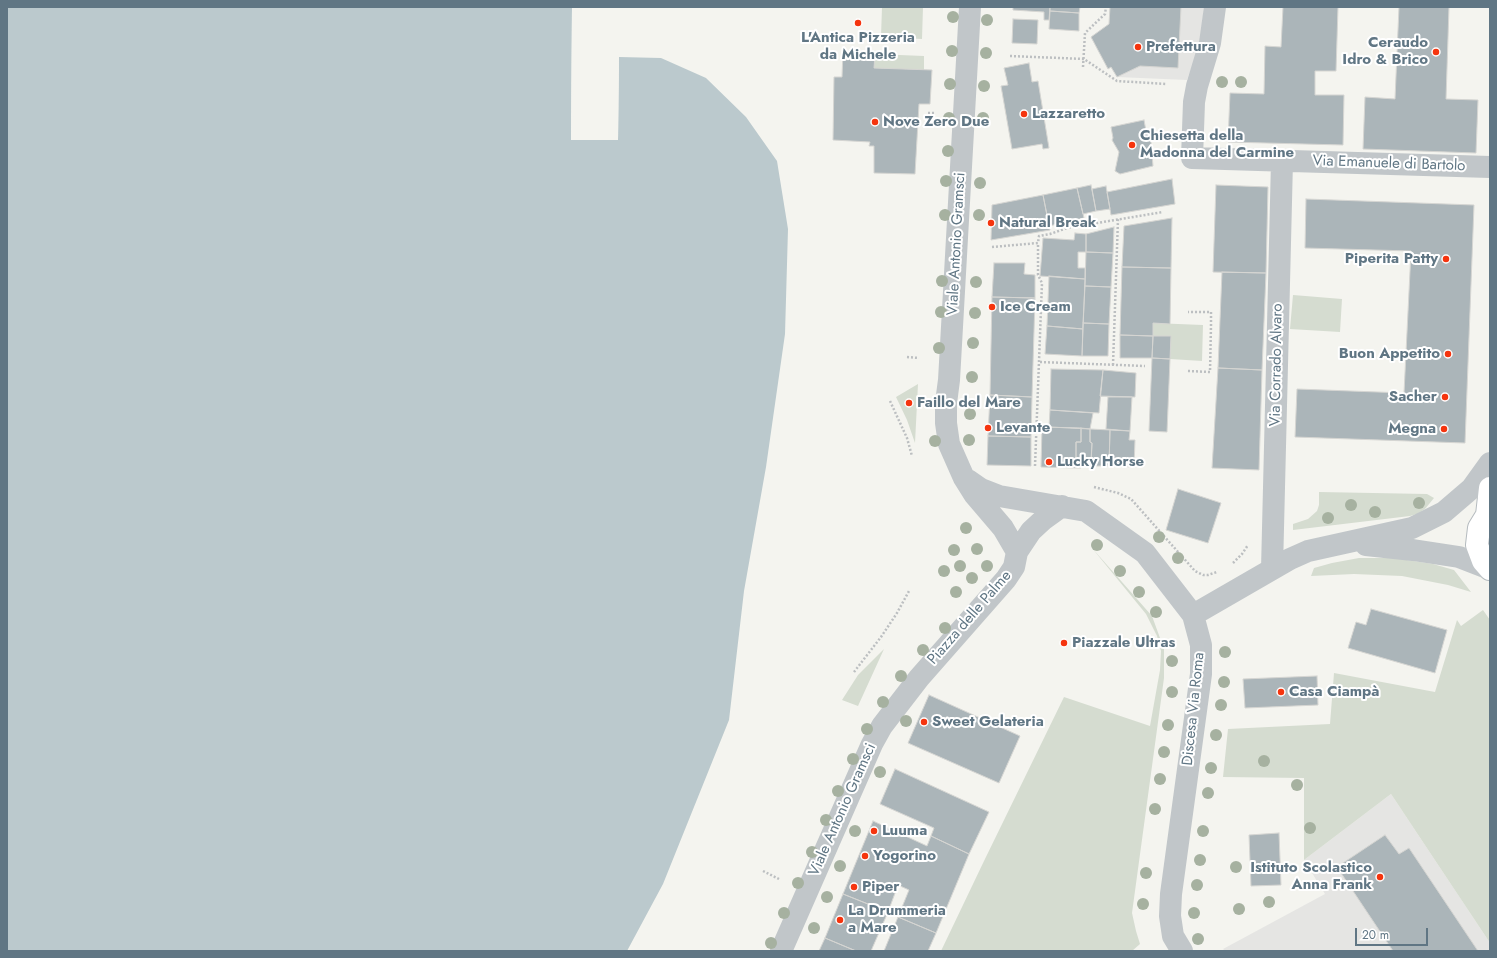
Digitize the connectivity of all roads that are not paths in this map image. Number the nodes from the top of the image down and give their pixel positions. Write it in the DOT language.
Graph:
graph roads {
  1 [pos="970,7"];
  2 [pos="1215,7"];
  3 [pos="1282,161"];
  4 [pos="1490,167"];
  5 [pos="1490,463"];
  6 [pos="964,478"];
  7 [pos="1490,488"];
  8 [pos="1062,506"];
  9 [pos="1489,514"];
  10 [pos="1347,543"];
  11 [pos="1017,552"];
  12 [pos="1272,569"];
  13 [pos="1490,569"];
  14 [pos="1194,615"];
  15 [pos="919,678"];
  16 [pos="781,951"];
  17 [pos="1182,951"];
  1 -- 6 [label="street, Viale Antonio Gramsci"];
  2 -- 3 [label="street, Via Emanuele di Bartolo"];
  3 -- 4 [label="street, Via Emanuele di Bartolo"];
  3 -- 12 [label="street, Via Corrado Alvaro"];
  5 -- 10 [label="street"];
  6 -- 8 [label="street, Discesa Via Roma"];
  6 -- 11 [label="street, Piazza delle Palme"];
  7 -- 9 [label="street"];
  8 -- 11 [label="street"];
  8 -- 14 [label="street, Discesa Via Roma"];
  9 -- 13 [label="street"];
  10 -- 12 [label="street"];
  10 -- 13 [label="street"];
  11 -- 15 [label="street, Piazza delle Palme"];
  12 -- 14 [label="street"];
  14 -- 17 [label="street, Discesa Via Roma"];
  15 -- 16 [label="street, Viale Antonio Gramsci"];
}
